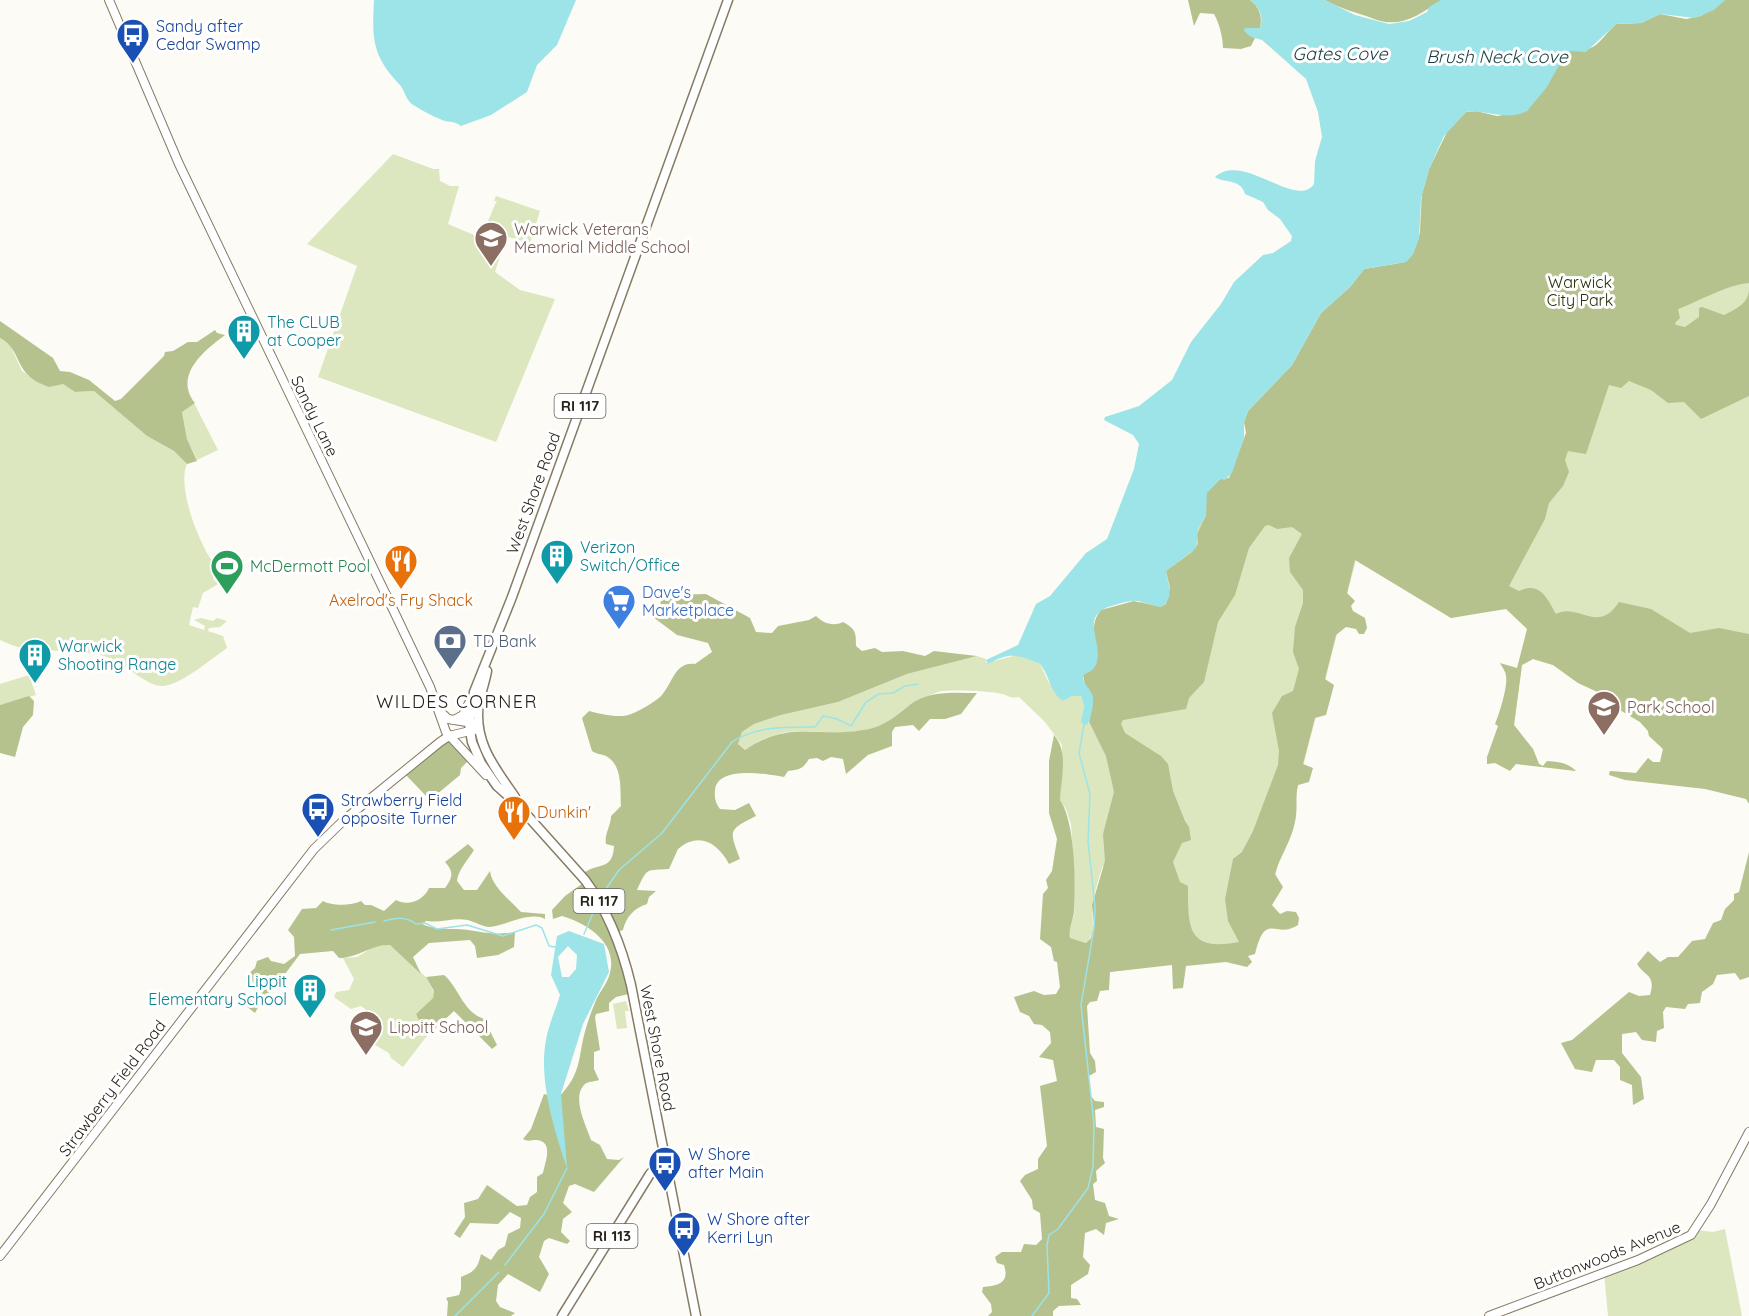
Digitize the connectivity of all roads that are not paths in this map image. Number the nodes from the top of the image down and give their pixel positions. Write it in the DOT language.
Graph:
graph roads {
  1 [pos="109,0"];
  2 [pos="728,0"];
  3 [pos="489,658"];
  4 [pos="474,692"];
  5 [pos="442,713"];
  6 [pos="454,720"];
  7 [pos="474,726"];
  8 [pos="448,736"];
  9 [pos="494,782"];
  10 [pos="527,815"];
  11 [pos="1749,1132"];
  12 [pos="664,1158"];
  13 [pos="0,1256"];
  14 [pos="562,1316"];
  15 [pos="696,1316"];
  16 [pos="1490,1316"];
  1 -- 5 [label="street, Sandy Lane"];
  2 -- 3 [label="main road, West Shore Road / RI 117"];
  3 -- 4 [label="main road, West Shore Road / RI 117"];
  3 -- 7 [label="main road, West Shore Road / RI 117"];
  4 -- 6 [label="street"];
  4 -- 7 [label="main road, West Shore Road / RI 117"];
  5 -- 6 [label="street"];
  5 -- 8 [label="street, Sandy Lane"];
  6 -- 7 [label="street"];
  7 -- 8 [label="street"];
  7 -- 9 [label="main road, West Shore Road / RI 117"];
  7 -- 10 [label="main road, West Shore Road / RI 117"];
  8 -- 9 [label="street, Sandy Lane"];
  8 -- 13 [label="street, Strawberry Field Road"];
  9 -- 10 [label="main road, West Shore Road / RI 117"];
  10 -- 12 [label="main road, West Shore Road / RI 117"];
  11 -- 16 [label="street, Buttonwoods Avenue"];
  12 -- 14 [label="main road, RI 113"];
  12 -- 15 [label="main road, West Shore Road / RI 117"];
}
